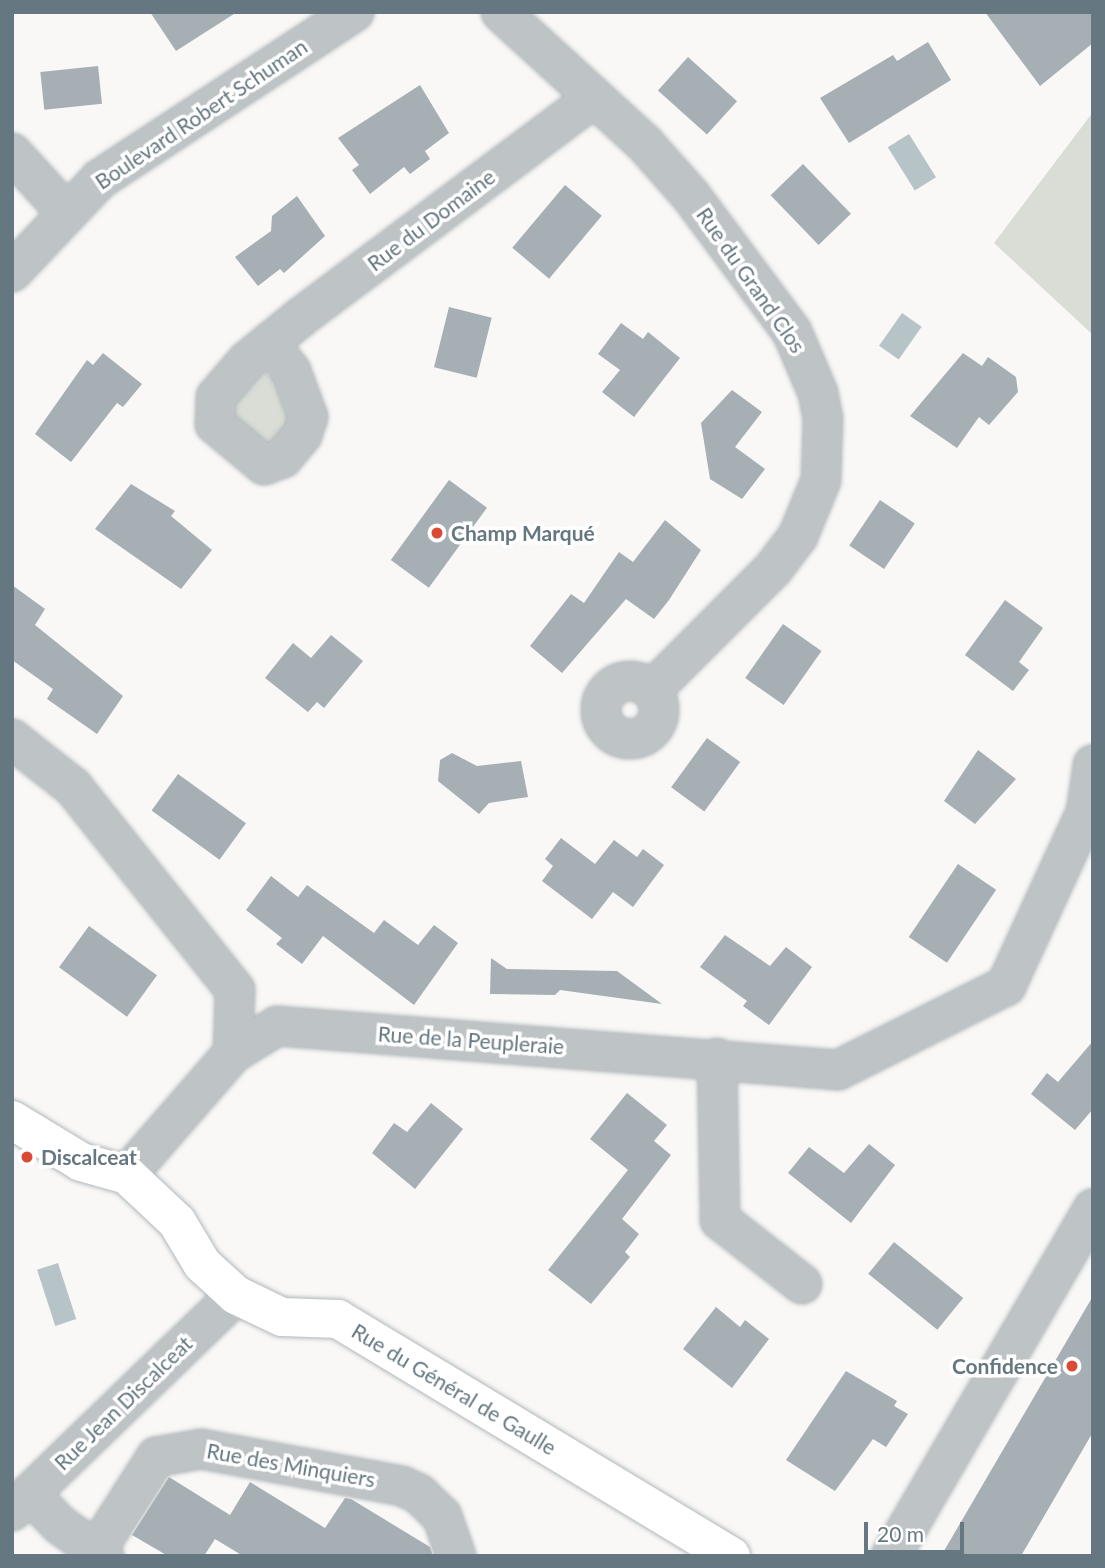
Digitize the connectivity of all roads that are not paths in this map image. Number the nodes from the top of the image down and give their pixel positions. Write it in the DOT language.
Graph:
graph roads {
  1 [pos="501,12"];
  2 [pos="340,16"];
  3 [pos="594,98"];
  4 [pos="12,153"];
  5 [pos="65,211"];
  6 [pos="12,271"];
  7 [pos="269,343"];
  8 [pos="652,690"];
  9 [pos="12,739"];
  10 [pos="1093,765"];
  11 [pos="1089,812"];
  12 [pos="233,1053"];
  13 [pos="717,1058"];
  14 [pos="12,1120"];
  15 [pos="127,1175"];
  16 [pos="1093,1209"];
  17 [pos="802,1284"];
  18 [pos="236,1295"];
  19 [pos="21,1502"];
  20 [pos="100,1553"];
  21 [pos="456,1556"];
  22 [pos="731,1556"];
  23 [pos="891,1556"];
  1 -- 3 [label="street, Rue du Grand Clos"];
  2 -- 5 [label="street, Boulevard Robert Schuman"];
  3 -- 7 [label="street, Rue du Domaine"];
  3 -- 8 [label="street, Rue du Grand Clos"];
  4 -- 5 [label="street"];
  5 -- 6 [label="street, Boulevard Robert Schuman"];
  9 -- 12 [label="street"];
  10 -- 11 [label="street, Rue de la Peupleraie"];
  11 -- 13 [label="street, Rue de la Peupleraie"];
  12 -- 13 [label="street, Rue de la Peupleraie"];
  12 -- 15 [label="street, Rue de la Peupleraie"];
  13 -- 17 [label="street"];
  14 -- 15 [label="main road, Rue du Général de Gaulle"];
  15 -- 18 [label="main road, Rue du Général de Gaulle"];
  16 -- 23 [label="street"];
  18 -- 19 [label="street, Rue Jean Discalceat"];
  18 -- 22 [label="main road, Rue du Général de Gaulle"];
  19 -- 20 [label="street"];
  20 -- 21 [label="street, Rue des Minquiers"];
}
